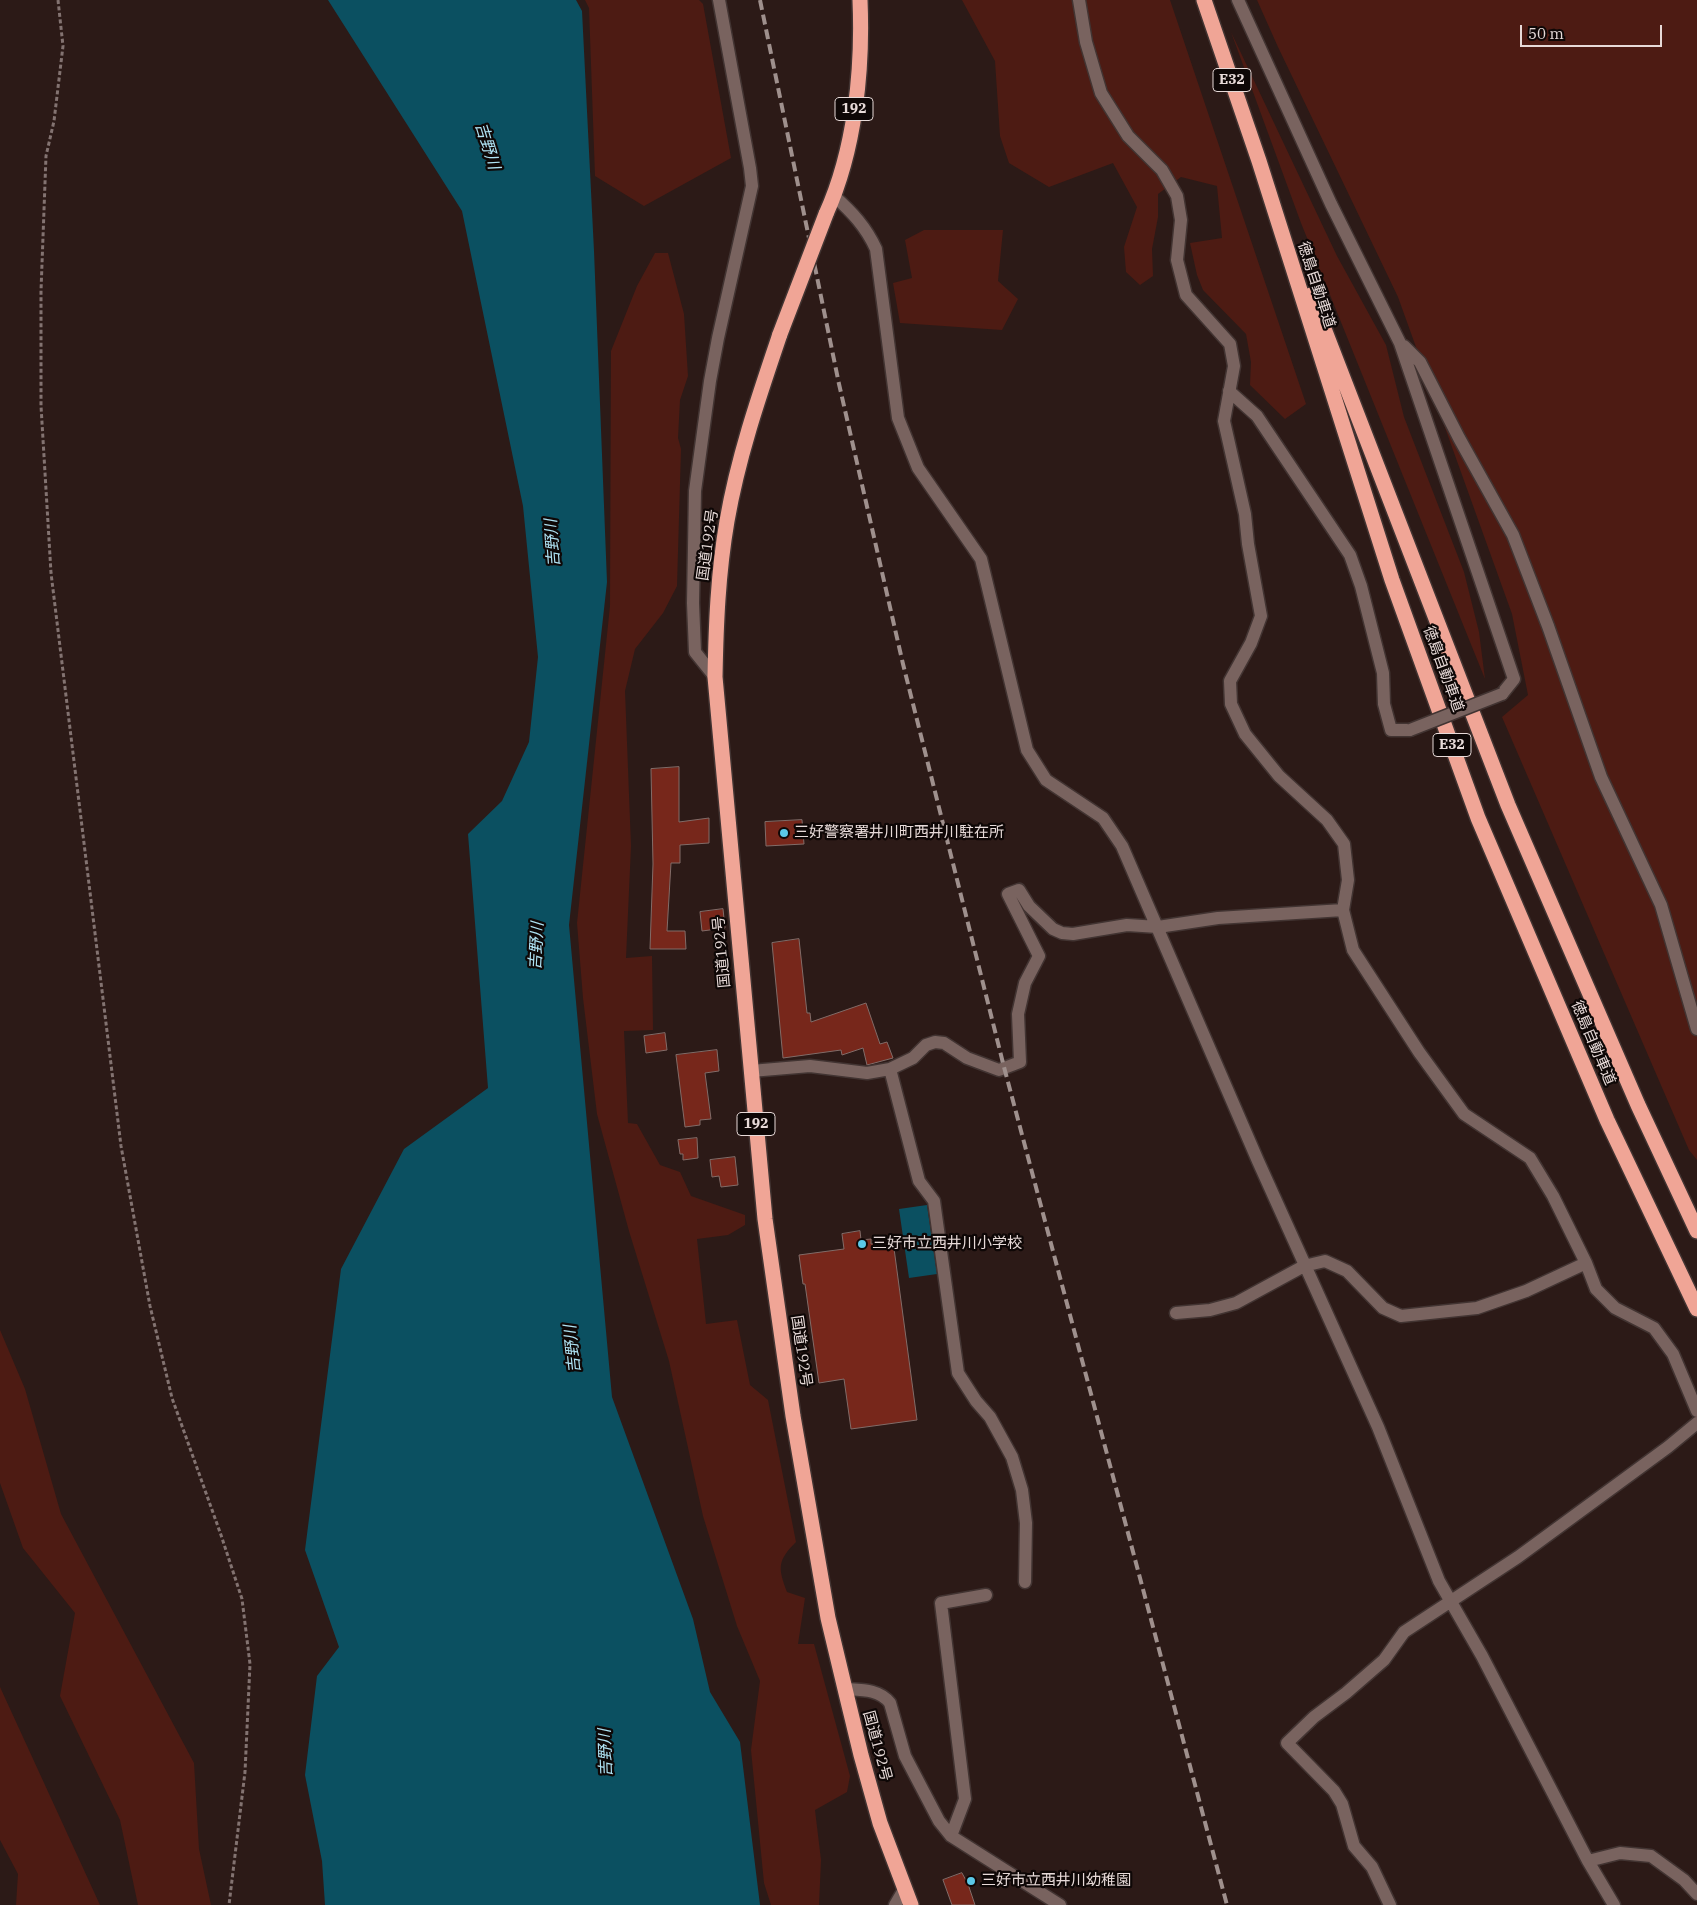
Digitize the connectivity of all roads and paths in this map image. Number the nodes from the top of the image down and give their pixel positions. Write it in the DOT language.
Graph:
graph roads {
  1 [pos="58,0"];
  2 [pos="719,0"];
  3 [pos="860,0"];
  4 [pos="1079,0"];
  5 [pos="1204,0"];
  6 [pos="1238,0"];
  7 [pos="1259,161"];
  8 [pos="834,196"];
  9 [pos="1400,343"];
  10 [pos="1229,391"];
  11 [pos="715,677"];
  12 [pos="1343,910"];
  13 [pos="1158,927"];
  14 [pos="1697,1029"];
  15 [pos="890,1070"];
  16 [pos="751,1071"];
  17 [pos="1697,1231"];
  18 [pos="1586,1262"];
  19 [pos="1304,1266"];
  20 [pos="1697,1309"];
  21 [pos="1176,1313"];
  22 [pos="1697,1411"];
  23 [pos="1697,1423"];
  24 [pos="1025,1582"];
  25 [pos="986,1594"];
  26 [pos="1450,1601"];
  27 [pos="845,1689"];
  28 [pos="951,1836"];
  29 [pos="1588,1861"];
  30 [pos="905,1888"];
  31 [pos="1697,1894"];
  32 [pos="229,1905"];
  33 [pos="895,1905"];
  34 [pos="911,1905"];
  35 [pos="1060,1905"];
  36 [pos="1390,1905"];
  37 [pos="1614,1905"];
  1 -- 32 [label="path"];
  2 -- 11 [label="street"];
  3 -- 8 [label="highway, 国道192号 / 192"];
  4 -- 10 [label="street"];
  5 -- 7 [label="highway, 徳島自動車道 / E32"];
  6 -- 9 [label="street"];
  7 -- 17 [label="highway, 徳島自動車道 / E32"];
  7 -- 20 [label="highway, 徳島自動車道 / E32"];
  8 -- 11 [label="highway, 国道192号 / 192, bridge"];
  8 -- 13 [label="street"];
  9 -- 10 [label="street, bridge"];
  9 -- 14 [label="street"];
  10 -- 12 [label="street"];
  11 -- 16 [label="highway, 国道192号 / 192"];
  12 -- 13 [label="street"];
  12 -- 18 [label="street"];
  13 -- 15 [label="street"];
  13 -- 19 [label="street"];
  15 -- 16 [label="street"];
  15 -- 24 [label="street"];
  16 -- 27 [label="highway, 国道192号 / 192"];
  18 -- 19 [label="street"];
  18 -- 22 [label="street"];
  19 -- 21 [label="street"];
  19 -- 26 [label="street"];
  23 -- 26 [label="street"];
  25 -- 28 [label="street"];
  26 -- 29 [label="street"];
  26 -- 36 [label="street"];
  27 -- 28 [label="street"];
  27 -- 30 [label="highway, 国道192号 / 192"];
  28 -- 35 [label="street"];
  29 -- 31 [label="street"];
  29 -- 37 [label="street"];
  30 -- 33 [label="street"];
  30 -- 34 [label="highway, 国道192号 / 192"];
}
